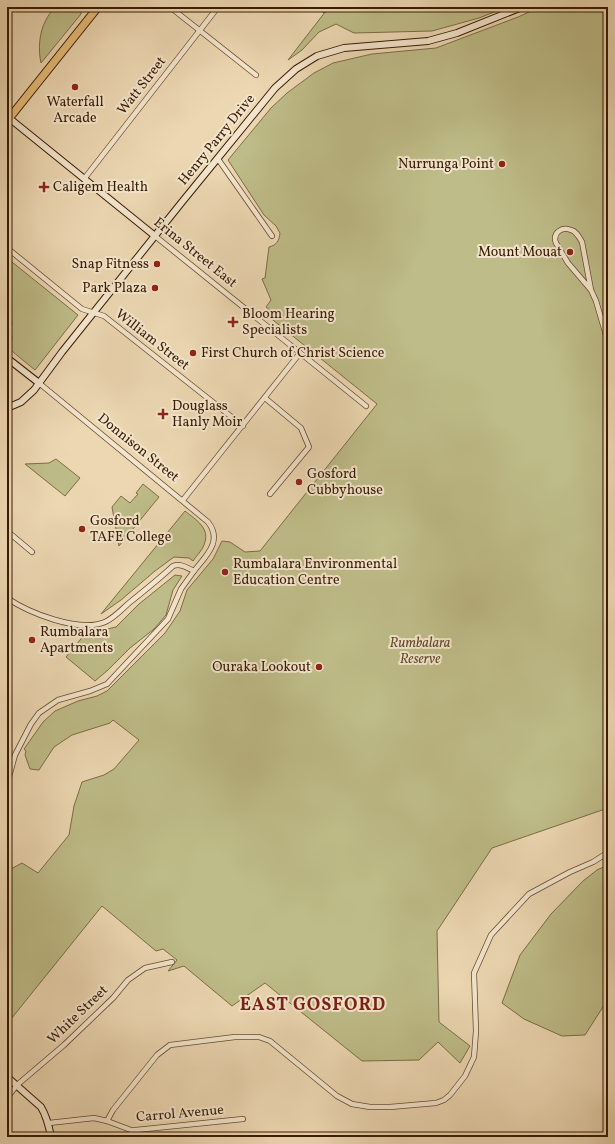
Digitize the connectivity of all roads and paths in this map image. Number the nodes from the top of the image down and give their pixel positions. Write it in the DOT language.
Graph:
graph roads {
  1 [pos="98,7"];
  2 [pos="170,7"];
  3 [pos="218,7"];
  4 [pos="522,7"];
  5 [pos="199,30"];
  6 [pos="256,75"];
  7 [pos="8,119"];
  8 [pos="218,159"];
  9 [pos="84,178"];
  10 [pos="155,236"];
  11 [pos="272,236"];
  12 [pos="7,248"];
  13 [pos="591,290"];
  14 [pos="93,313"];
  15 [pos="608,342"];
  16 [pos="300,353"];
  17 [pos="7,358"];
  18 [pos="39,384"];
  19 [pos="265,398"];
  20 [pos="366,406"];
  21 [pos="7,408"];
  22 [pos="243,426"];
  23 [pos="270,494"];
  24 [pos="183,500"];
  25 [pos="7,531"];
  26 [pos="32,552"];
  27 [pos="194,571"];
  28 [pos="7,598"];
  29 [pos="7,784"];
  30 [pos="604,855"];
  31 [pos="172,962"];
  32 [pos="7,1077"];
  33 [pos="17,1086"];
  34 [pos="7,1098"];
  35 [pos="243,1119"];
  36 [pos="107,1121"];
  37 [pos="48,1123"];
  38 [pos="50,1137"];
  1 -- 7 [label="main road"];
  2 -- 5 [label="street"];
  3 -- 5 [label="street, Watt Street"];
  4 -- 8 [label="main road, Henry Parry Drive"];
  5 -- 6 [label="street"];
  5 -- 9 [label="street, Watt Street"];
  7 -- 9 [label="main road, Erina Street East"];
  8 -- 10 [label="main road, Henry Parry Drive"];
  8 -- 11 [label="street"];
  9 -- 10 [label="main road, Erina Street East"];
  10 -- 14 [label="main road, Henry Parry Drive"];
  10 -- 16 [label="street, Erina Street East"];
  12 -- 14 [label="street, William Street"];
  13 -- 13 [label="street"];
  13 -- 15 [label="street"];
  14 -- 18 [label="main road, Henry Parry Drive"];
  14 -- 22 [label="street, William Street"];
  16 -- 19 [label="street"];
  16 -- 20 [label="street, Erina Street East"];
  17 -- 18 [label="main road, Donnison Street"];
  18 -- 21 [label="main road, Henry Parry Drive"];
  18 -- 24 [label="street, Donnison Street"];
  19 -- 22 [label="street"];
  19 -- 23 [label="street"];
  22 -- 24 [label="street"];
  24 -- 27 [label="street, Donnison Street"];
  25 -- 26 [label="street"];
  27 -- 28 [label="street"];
  27 -- 29 [label="street, Donnison Street"];
  30 -- 36 [label="street"];
  31 -- 33 [label="street, White Street"];
  32 -- 33 [label="main road"];
  33 -- 34 [label="street, White Street"];
  33 -- 37 [label="main road"];
  35 -- 36 [label="street, Carrol Avenue"];
  36 -- 37 [label="street, Carrol Avenue"];
  37 -- 38 [label="main road"];
}
